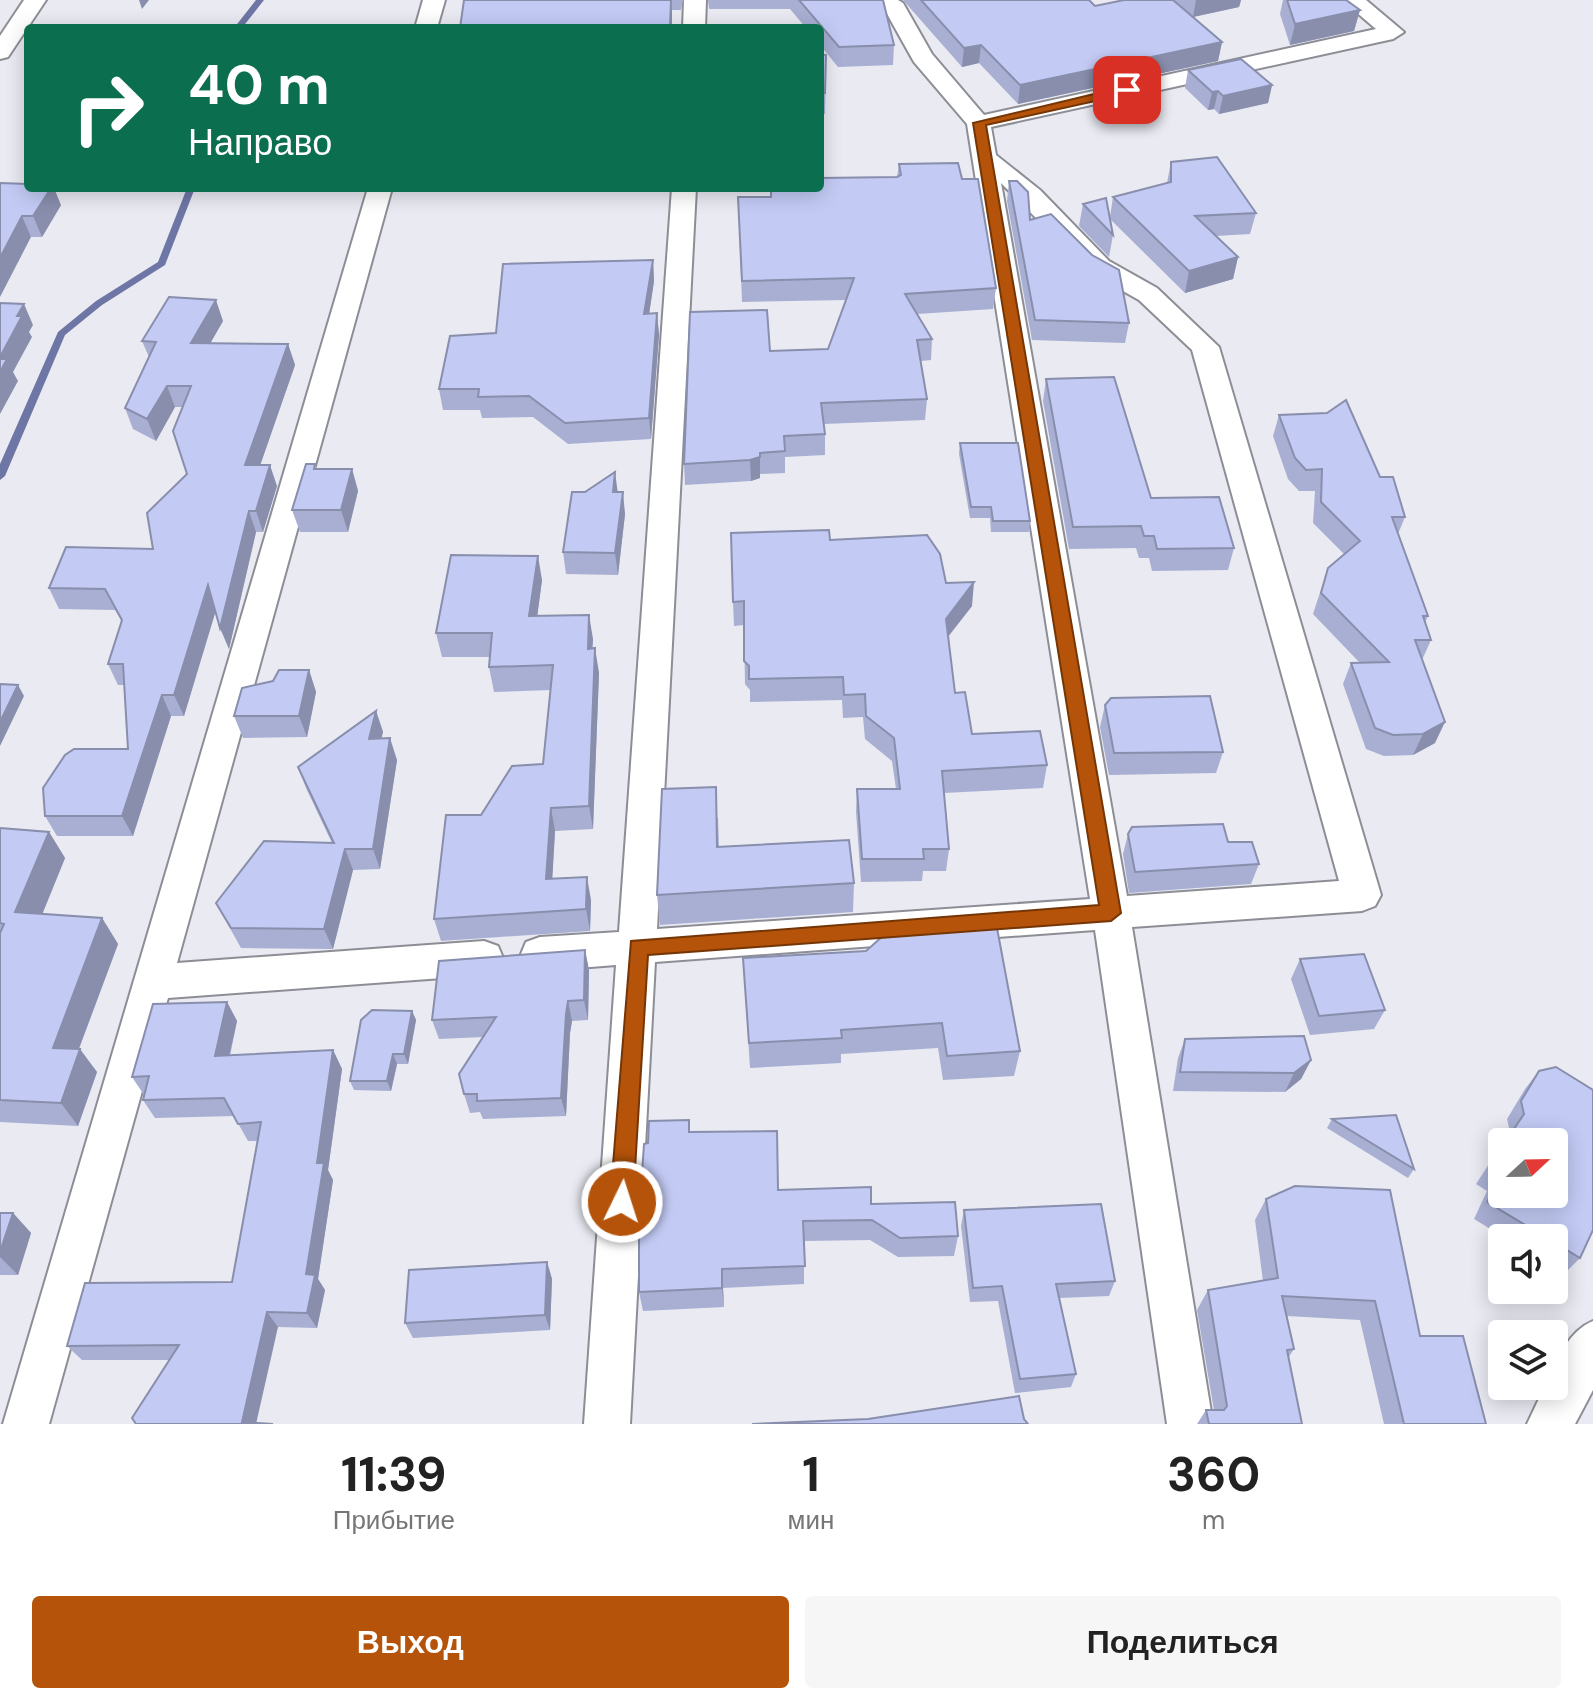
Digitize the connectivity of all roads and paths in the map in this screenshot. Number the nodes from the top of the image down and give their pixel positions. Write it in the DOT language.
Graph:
graph roads {
  1 [pos="35,0"];
  2 [pos="434,0"];
  3 [pos="695,0"];
  4 [pos="885,0"];
  5 [pos="1353,0"];
  6 [pos="427,24"];
  7 [pos="694,24"];
  8 [pos="0,52"];
  9 [pos="982,140"];
  10 [pos="379,192"];
  11 [pos="684,192"];
  12 [pos="1111,913"];
  13 [pos="638,947"];
  14 [pos="153,982"];
  15 [pos="1593,1344"];
  16 [pos="26,1424"];
  17 [pos="607,1424"];
  18 [pos="1190,1424"];
  19 [pos="1550,1424"];
  1 -- 8 [label="street"];
  2 -- 6 [label="street"];
  3 -- 7 [label="street"];
  4 -- 9 [label="street"];
  5 -- 9 [label="street"];
  9 -- 12 [label="street"];
  9 -- 12 [label="street"];
  10 -- 14 [label="street"];
  11 -- 13 [label="street"];
  12 -- 13 [label="street"];
  12 -- 18 [label="street"];
  13 -- 14 [label="street"];
  13 -- 17 [label="street"];
  14 -- 16 [label="street"];
  15 -- 19 [label="street"];
}
